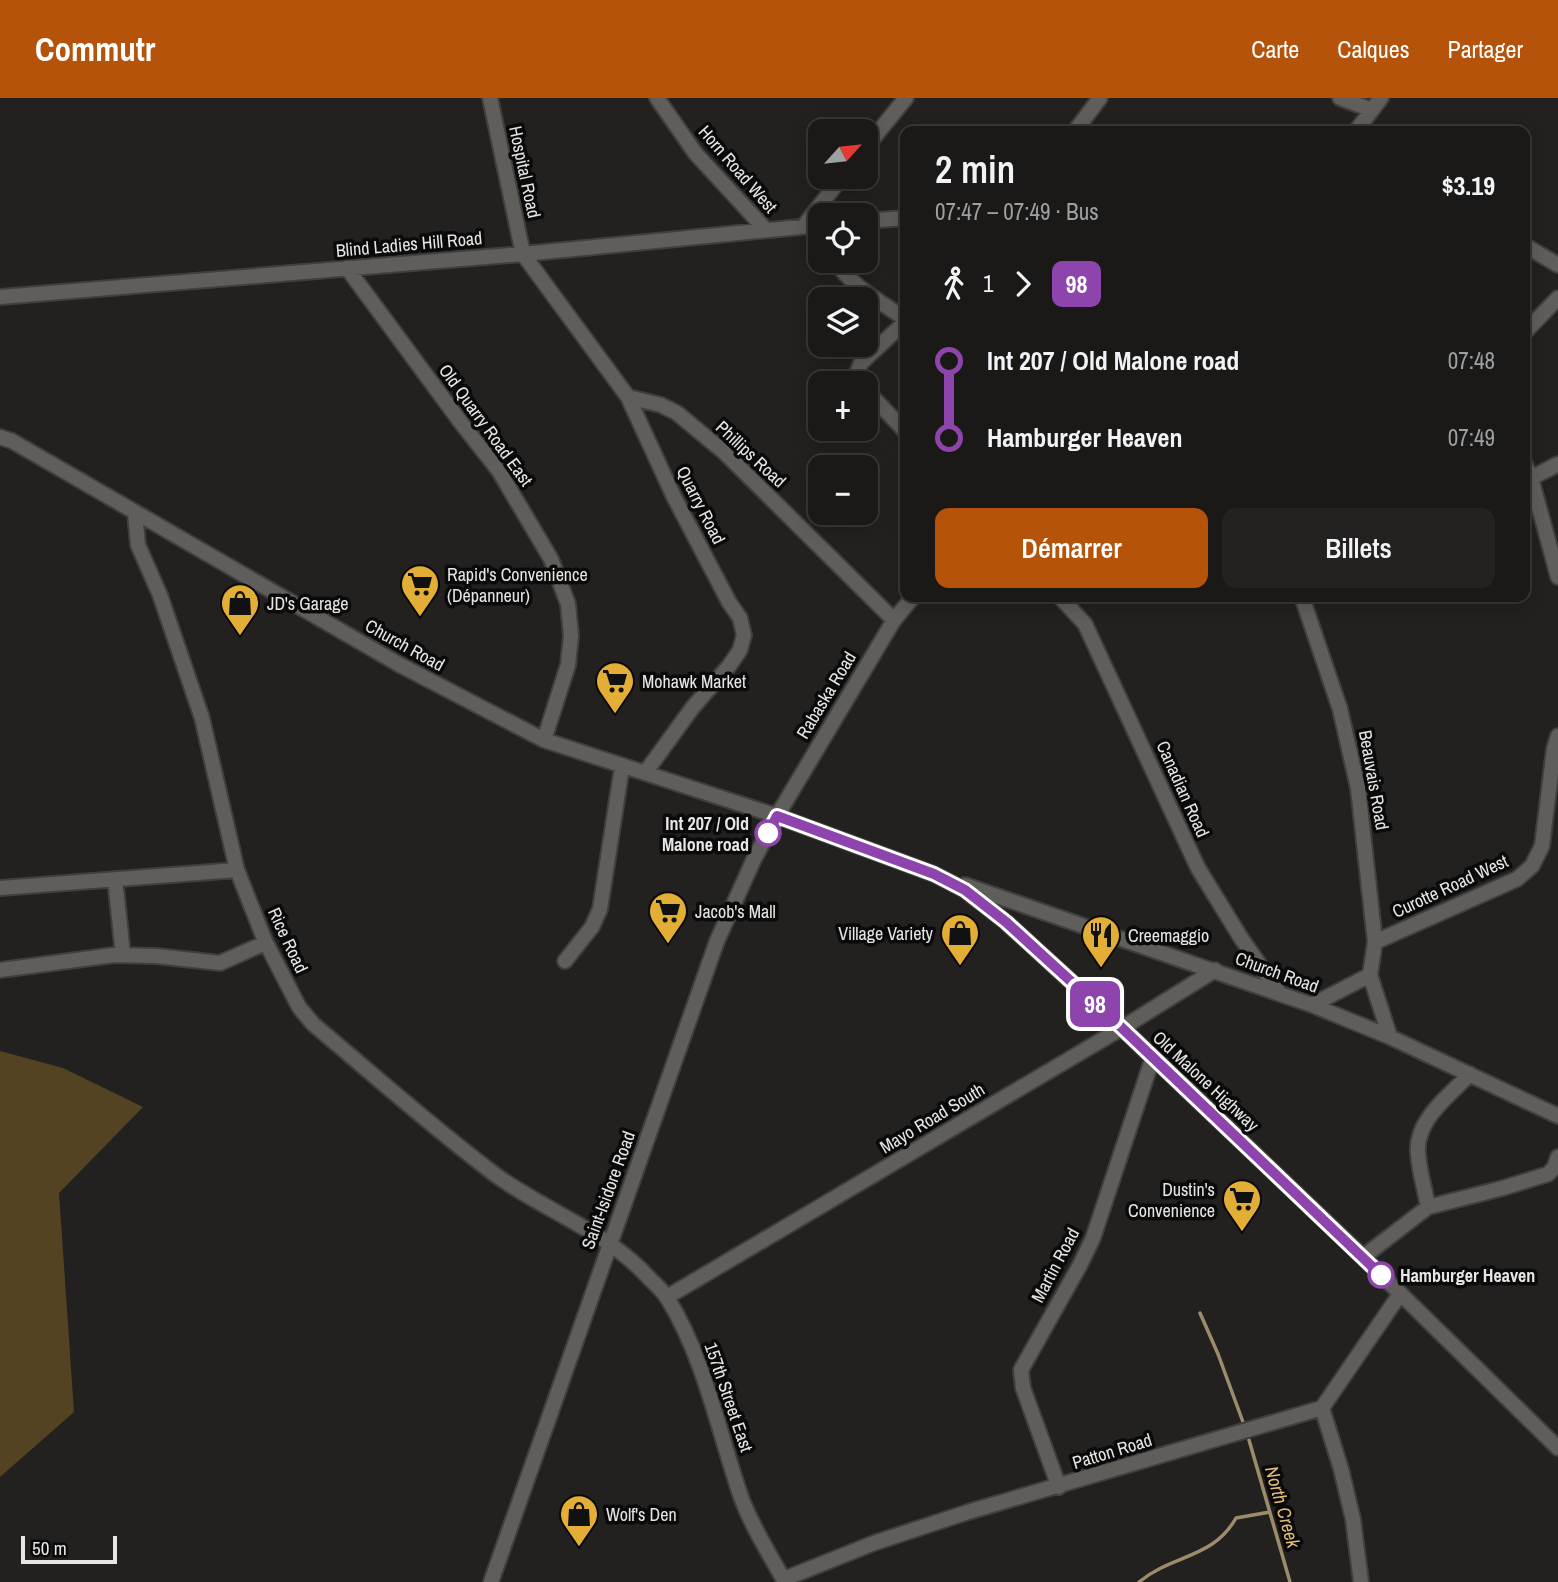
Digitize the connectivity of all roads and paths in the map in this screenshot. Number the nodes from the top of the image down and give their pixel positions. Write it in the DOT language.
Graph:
graph roads {
  1 [pos="490,98"];
  2 [pos="657,98"];
  3 [pos="906,98"];
  4 [pos="1100,98"];
  5 [pos="1340,98"];
  6 [pos="1376,104"];
  7 [pos="1079,126"];
  8 [pos="1360,126"];
  9 [pos="878,132"];
  10 [pos="833,189"];
  11 [pos="900,218"];
  12 [pos="878,220"];
  13 [pos="803,227"];
  14 [pos="808,227"];
  15 [pos="766,230"];
  16 [pos="1530,248"];
  17 [pos="523,254"];
  18 [pos="1558,265"];
  19 [pos="347,268"];
  20 [pos="844,273"];
  21 [pos="0,297"];
  22 [pos="1558,298"];
  23 [pos="900,316"];
  24 [pos="900,325"];
  25 [pos="1530,328"];
  26 [pos="858,371"];
  27 [pos="628,397"];
  28 [pos="878,403"];
  29 [pos="900,426"];
  30 [pos="0,437"];
  31 [pos="1558,464"];
  32 [pos="1531,478"];
  33 [pos="135,513"];
  34 [pos="1558,577"];
  35 [pos="909,602"];
  36 [pos="1065,602"];
  37 [pos="1304,602"];
  38 [pos="894,620"];
  39 [pos="1558,736"];
  40 [pos="544,740"];
  41 [pos="622,767"];
  42 [pos="645,773"];
  43 [pos="777,816"];
  44 [pos="237,870"];
  45 [pos="934,874"];
  46 [pos="115,879"];
  47 [pos="0,888"];
  48 [pos="1376,942"];
  49 [pos="265,943"];
  50 [pos="123,956"];
  51 [pos="565,961"];
  52 [pos="0,970"];
  53 [pos="1215,971"];
  54 [pos="1370,975"];
  55 [pos="1280,994"];
  56 [pos="1312,1005"];
  57 [pos="1122,1028"];
  58 [pos="1390,1037"];
  59 [pos="1153,1057"];
  60 [pos="1470,1074"];
  61 [pos="1558,1116"];
  62 [pos="1558,1157"];
  63 [pos="1428,1207"];
  64 [pos="610,1244"];
  65 [pos="1363,1257"];
  66 [pos="1400,1294"];
  67 [pos="667,1297"];
  68 [pos="1322,1408"];
  69 [pos="1558,1448"];
  70 [pos="1059,1487"];
  71 [pos="784,1581"];
  72 [pos="491,1582"];
  73 [pos="1361,1582"];
  1 -- 17 [label="street, Hospital Road"];
  2 -- 15 [label="street, Horn Road West"];
  3 -- 9 [label="street"];
  4 -- 7 [label="street"];
  5 -- 6 [label="street"];
  6 -- 8 [label="street"];
  10 -- 13 [label="street"];
  11 -- 12 [label="street"];
  13 -- 14 [label="street, Blind Ladies Hill Road"];
  13 -- 15 [label="street, Blind Ladies Hill Road"];
  15 -- 17 [label="street, Blind Ladies Hill Road"];
  16 -- 18 [label="street"];
  17 -- 19 [label="street, Blind Ladies Hill Road"];
  17 -- 27 [label="street, Quarry Road"];
  19 -- 21 [label="street, Blind Ladies Hill Road"];
  19 -- 40 [label="street, Old Quarry Road East"];
  20 -- 23 [label="street"];
  22 -- 25 [label="street"];
  24 -- 26 [label="street"];
  27 -- 38 [label="street, Phillips Road"];
  27 -- 42 [label="street, Quarry Road"];
  28 -- 29 [label="street"];
  30 -- 33 [label="street, Church Road"];
  31 -- 32 [label="street"];
  32 -- 34 [label="street"];
  33 -- 40 [label="street, Church Road"];
  33 -- 44 [label="street, Rice Road"];
  35 -- 38 [label="street, Rabaska Road"];
  36 -- 55 [label="street, Canadian Road"];
  37 -- 48 [label="street, Beauvais Road"];
  38 -- 43 [label="street, Rabaska Road"];
  39 -- 48 [label="street, Curotte Road West"];
  40 -- 41 [label="street, Church Road"];
  41 -- 42 [label="street, Church Road"];
  41 -- 51 [label="street"];
  42 -- 43 [label="street, Church Road"];
  43 -- 45 [label="street, Old Malone Highway"];
  43 -- 64 [label="street, Saint-Isidore Road"];
  44 -- 46 [label="street"];
  44 -- 49 [label="street, Rice Road"];
  45 -- 53 [label="street, Church Road"];
  45 -- 57 [label="street, Old Malone Highway"];
  46 -- 47 [label="street"];
  46 -- 50 [label="street"];
  48 -- 54 [label="street, Beauvais Road"];
  49 -- 50 [label="street"];
  49 -- 64 [label="street, Rice Road"];
  50 -- 52 [label="street"];
  53 -- 55 [label="street, Church Road"];
  53 -- 57 [label="street, Mayo Road South"];
  54 -- 56 [label="street"];
  54 -- 58 [label="street, Beauvais Road"];
  55 -- 56 [label="street, Church Road"];
  56 -- 58 [label="street, Church Road"];
  57 -- 59 [label="street, Old Malone Highway"];
  57 -- 67 [label="street, Mayo Road South"];
  58 -- 60 [label="street, Church Road"];
  59 -- 65 [label="street, Old Malone Highway"];
  59 -- 70 [label="street, Martin Road"];
  60 -- 61 [label="street, Church Road"];
  60 -- 63 [label="street"];
  62 -- 63 [label="street"];
  63 -- 65 [label="street"];
  64 -- 67 [label="street, 157th Street East"];
  64 -- 72 [label="street, Saint-Isidore Road"];
  65 -- 66 [label="street, Old Malone Highway"];
  66 -- 68 [label="street"];
  66 -- 69 [label="street, Old Malone Highway"];
  67 -- 71 [label="street, 157th Street East"];
  68 -- 70 [label="street, Patton Road"];
  68 -- 73 [label="street"];
  70 -- 71 [label="street, Patton Road"];
}
